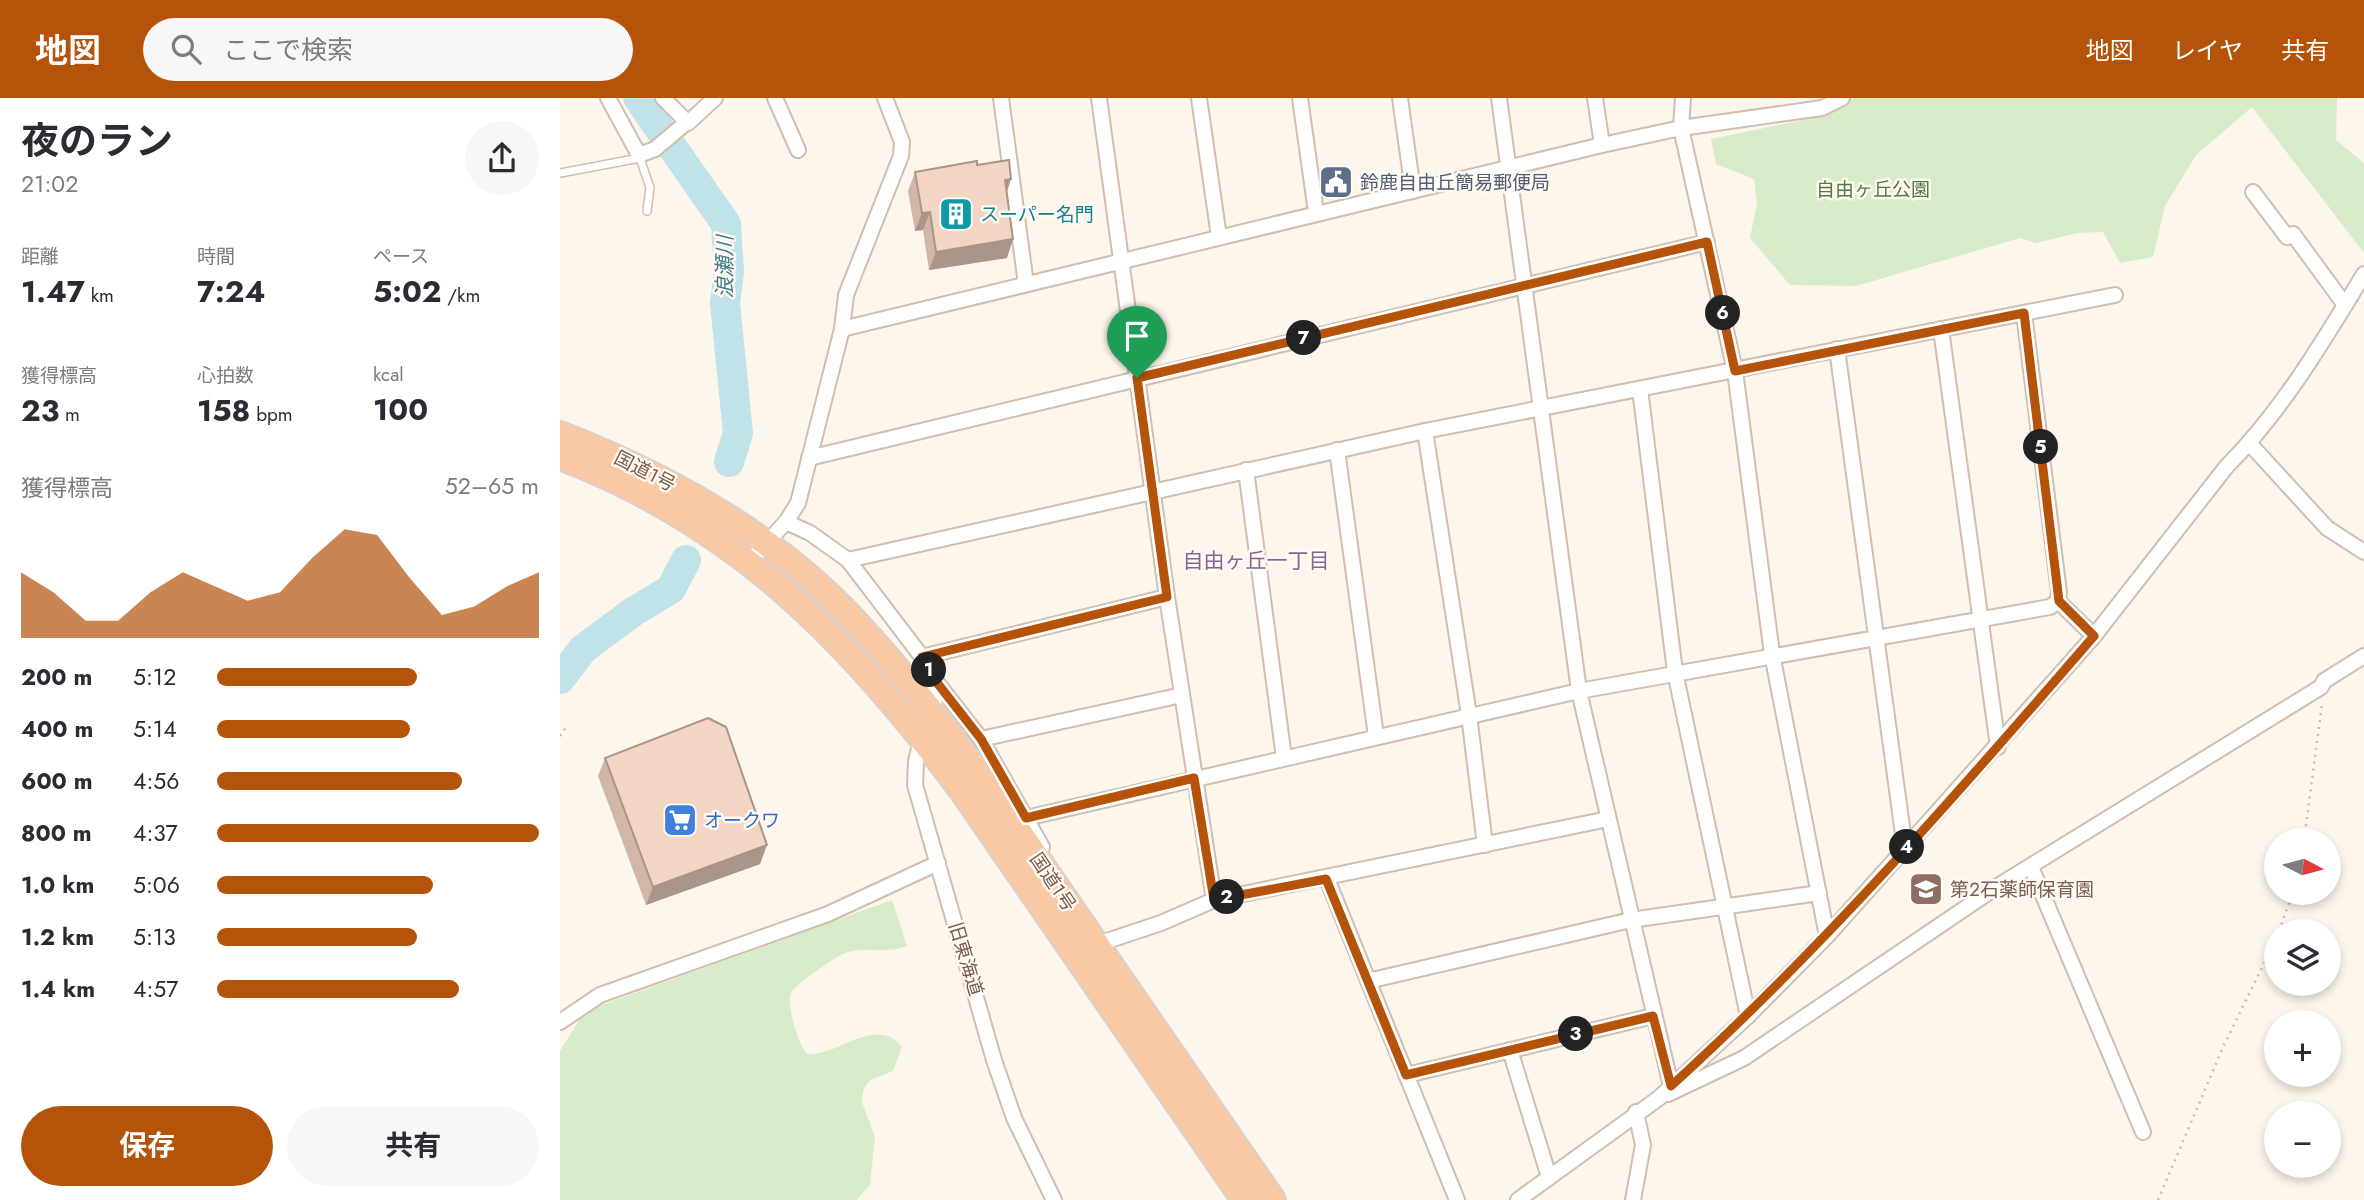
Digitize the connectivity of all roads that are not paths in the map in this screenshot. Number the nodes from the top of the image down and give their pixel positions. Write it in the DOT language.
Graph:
graph roads {
  1 [pos="608,98"];
  2 [pos="663,98"];
  3 [pos="715,98"];
  4 [pos="775,98"];
  5 [pos="885,98"];
  6 [pos="1001,98"];
  7 [pos="1099,98"];
  8 [pos="1199,98"];
  9 [pos="1300,98"];
  10 [pos="1400,98"];
  11 [pos="1499,98"];
  12 [pos="1595,98"];
  13 [pos="1684,98"];
  14 [pos="1842,98"];
  15 [pos="1821,103"];
  16 [pos="685,124"];
  17 [pos="1681,128"];
  18 [pos="1602,145"];
  19 [pos="798,150"];
  20 [pos="639,156"];
  21 [pos="1508,168"];
  22 [pos="560,173"];
  23 [pos="1413,191"];
  24 [pos="2253,192"];
  25 [pos="647,211"];
  26 [pos="1316,212"];
  27 [pos="1219,237"];
  28 [pos="1707,242"];
  29 [pos="1120,261"];
  30 [pos="2364,274"];
  31 [pos="1026,284"];
  32 [pos="1524,285"];
  33 [pos="2115,295"];
  34 [pos="2345,305"];
  35 [pos="2024,313"];
  36 [pos="842,329"];
  37 [pos="1941,329"];
  38 [pos="1837,349"];
  39 [pos="1735,371"];
  40 [pos="1137,378"];
  41 [pos="1640,390"];
  42 [pos="1542,409"];
  43 [pos="1425,431"];
  44 [pos="560,434"];
  45 [pos="2249,443"];
  46 [pos="1337,450"];
  47 [pos="560,457"];
  48 [pos="810,458"];
  49 [pos="1246,470"];
  50 [pos="1153,491"];
  51 [pos="786,522"];
  52 [pos="767,543"];
  53 [pos="2364,552"];
  54 [pos="848,560"];
  55 [pos="748,563"];
  56 [pos="1167,597"];
  57 [pos="2059,601"];
  58 [pos="1980,619"];
  59 [pos="2094,636"];
  60 [pos="1875,637"];
  61 [pos="1772,654"];
  62 [pos="2364,656"];
  63 [pos="922,657"];
  64 [pos="1675,672"];
  65 [pos="931,675"];
  66 [pos="1580,691"];
  67 [pos="1182,695"];
  68 [pos="934,713"];
  69 [pos="1469,715"];
  70 [pos="1376,736"];
  71 [pos="922,738"];
  72 [pos="981,739"];
  73 [pos="1998,747"];
  74 [pos="1284,758"];
  75 [pos="1194,778"];
  76 [pos="1026,818"];
  77 [pos="1608,819"];
  78 [pos="1485,845"];
  79 [pos="1905,849"];
  80 [pos="938,863"];
  81 [pos="2031,867"];
  82 [pos="1326,879"];
  83 [pos="1819,893"];
  84 [pos="1214,900"];
  85 [pos="1724,907"];
  86 [pos="1073,911"];
  87 [pos="1631,920"];
  88 [pos="1827,936"];
  89 [pos="1095,945"];
  90 [pos="1368,981"];
  91 [pos="1653,1016"];
  92 [pos="1748,1016"];
  93 [pos="560,1022"];
  94 [pos="1510,1050"];
  95 [pos="1406,1075"];
  96 [pos="1671,1086"];
  97 [pos="1659,1098"];
  98 [pos="1636,1112"];
  99 [pos="2143,1132"];
  100 [pos="1549,1177"];
  101 [pos="1054,1200"];
  102 [pos="1244,1200"];
  103 [pos="1273,1200"];
  104 [pos="1457,1200"];
  105 [pos="1518,1200"];
  106 [pos="1633,1200"];
  1 -- 20 [label="street"];
  2 -- 16 [label="street"];
  3 -- 16 [label="street"];
  4 -- 19 [label="street"];
  5 -- 36 [label="street"];
  6 -- 31 [label="street"];
  7 -- 29 [label="street"];
  8 -- 27 [label="street"];
  9 -- 26 [label="street"];
  10 -- 23 [label="street"];
  11 -- 21 [label="street"];
  12 -- 18 [label="street"];
  13 -- 17 [label="street"];
  14 -- 15 [label="street"];
  15 -- 17 [label="street"];
  16 -- 20 [label="street"];
  17 -- 18 [label="street"];
  17 -- 28 [label="street"];
  18 -- 21 [label="street"];
  20 -- 22 [label="lane"];
  20 -- 25 [label="lane"];
  21 -- 23 [label="street"];
  21 -- 32 [label="street"];
  23 -- 26 [label="street"];
  24 -- 34 [label="street"];
  26 -- 27 [label="street"];
  27 -- 29 [label="street"];
  28 -- 32 [label="street"];
  28 -- 39 [label="street"];
  29 -- 31 [label="street"];
  29 -- 40 [label="street"];
  30 -- 34 [label="street"];
  31 -- 36 [label="street"];
  32 -- 40 [label="street"];
  32 -- 42 [label="street"];
  33 -- 35 [label="street"];
  34 -- 45 [label="street"];
  35 -- 37 [label="street"];
  35 -- 57 [label="street"];
  36 -- 48 [label="street"];
  37 -- 38 [label="street"];
  37 -- 58 [label="street"];
  38 -- 39 [label="street"];
  38 -- 60 [label="street"];
  39 -- 41 [label="street"];
  39 -- 61 [label="street"];
  40 -- 48 [label="street"];
  40 -- 50 [label="street"];
  41 -- 42 [label="street"];
  41 -- 64 [label="street"];
  42 -- 43 [label="street"];
  42 -- 66 [label="street"];
  43 -- 46 [label="street"];
  43 -- 69 [label="street"];
  44 -- 52 [label="highway, 国道1号"];
  45 -- 53 [label="street"];
  45 -- 59 [label="street"];
  46 -- 49 [label="street"];
  46 -- 70 [label="street"];
  47 -- 55 [label="highway, 国道1号"];
  48 -- 51 [label="street"];
  49 -- 50 [label="street"];
  49 -- 74 [label="street"];
  50 -- 54 [label="street"];
  50 -- 56 [label="street"];
  51 -- 52 [label="street"];
  51 -- 54 [label="street"];
  52 -- 55 [label="street"];
  52 -- 68 [label="highway, 国道1号"];
  54 -- 63 [label="street"];
  55 -- 71 [label="highway, 国道1号"];
  56 -- 63 [label="street"];
  56 -- 67 [label="street"];
  57 -- 58 [label="street"];
  57 -- 59 [label="street"];
  58 -- 60 [label="street"];
  58 -- 73 [label="street"];
  59 -- 73 [label="street"];
  60 -- 61 [label="street"];
  60 -- 79 [label="street"];
  61 -- 64 [label="street"];
  61 -- 83 [label="street"];
  62 -- 81 [label="street"];
  63 -- 65 [label="street"];
  64 -- 66 [label="street"];
  64 -- 85 [label="street"];
  65 -- 68 [label="street"];
  65 -- 72 [label="street"];
  66 -- 69 [label="street"];
  66 -- 77 [label="street"];
  67 -- 72 [label="street"];
  67 -- 75 [label="street"];
  68 -- 71 [label="street, 旧東海道"];
  68 -- 86 [label="highway, 国道1号"];
  69 -- 70 [label="street"];
  69 -- 78 [label="street"];
  70 -- 74 [label="street"];
  71 -- 80 [label="street, 旧東海道"];
  71 -- 102 [label="highway, 国道1号"];
  72 -- 76 [label="street"];
  73 -- 79 [label="street"];
  74 -- 75 [label="street"];
  75 -- 76 [label="street"];
  75 -- 84 [label="street"];
  76 -- 86 [label="street"];
  77 -- 78 [label="street"];
  77 -- 87 [label="street"];
  78 -- 82 [label="street"];
  79 -- 88 [label="street"];
  80 -- 93 [label="street"];
  80 -- 101 [label="street, 旧東海道"];
  81 -- 97 [label="street"];
  81 -- 99 [label="street"];
  82 -- 84 [label="street"];
  82 -- 90 [label="street"];
  83 -- 85 [label="street"];
  83 -- 88 [label="street"];
  84 -- 89 [label="street"];
  85 -- 87 [label="street"];
  85 -- 92 [label="street"];
  86 -- 89 [label="highway, 国道1号"];
  87 -- 90 [label="street"];
  87 -- 91 [label="street"];
  88 -- 92 [label="street"];
  89 -- 103 [label="highway, 国道1号"];
  90 -- 95 [label="street"];
  91 -- 94 [label="street"];
  91 -- 96 [label="street"];
  92 -- 96 [label="street"];
  94 -- 95 [label="street"];
  94 -- 100 [label="street"];
  95 -- 104 [label="street"];
  96 -- 97 [label="street"];
  97 -- 98 [label="street"];
  98 -- 100 [label="street"];
  98 -- 106 [label="street"];
  100 -- 105 [label="street"];
}
